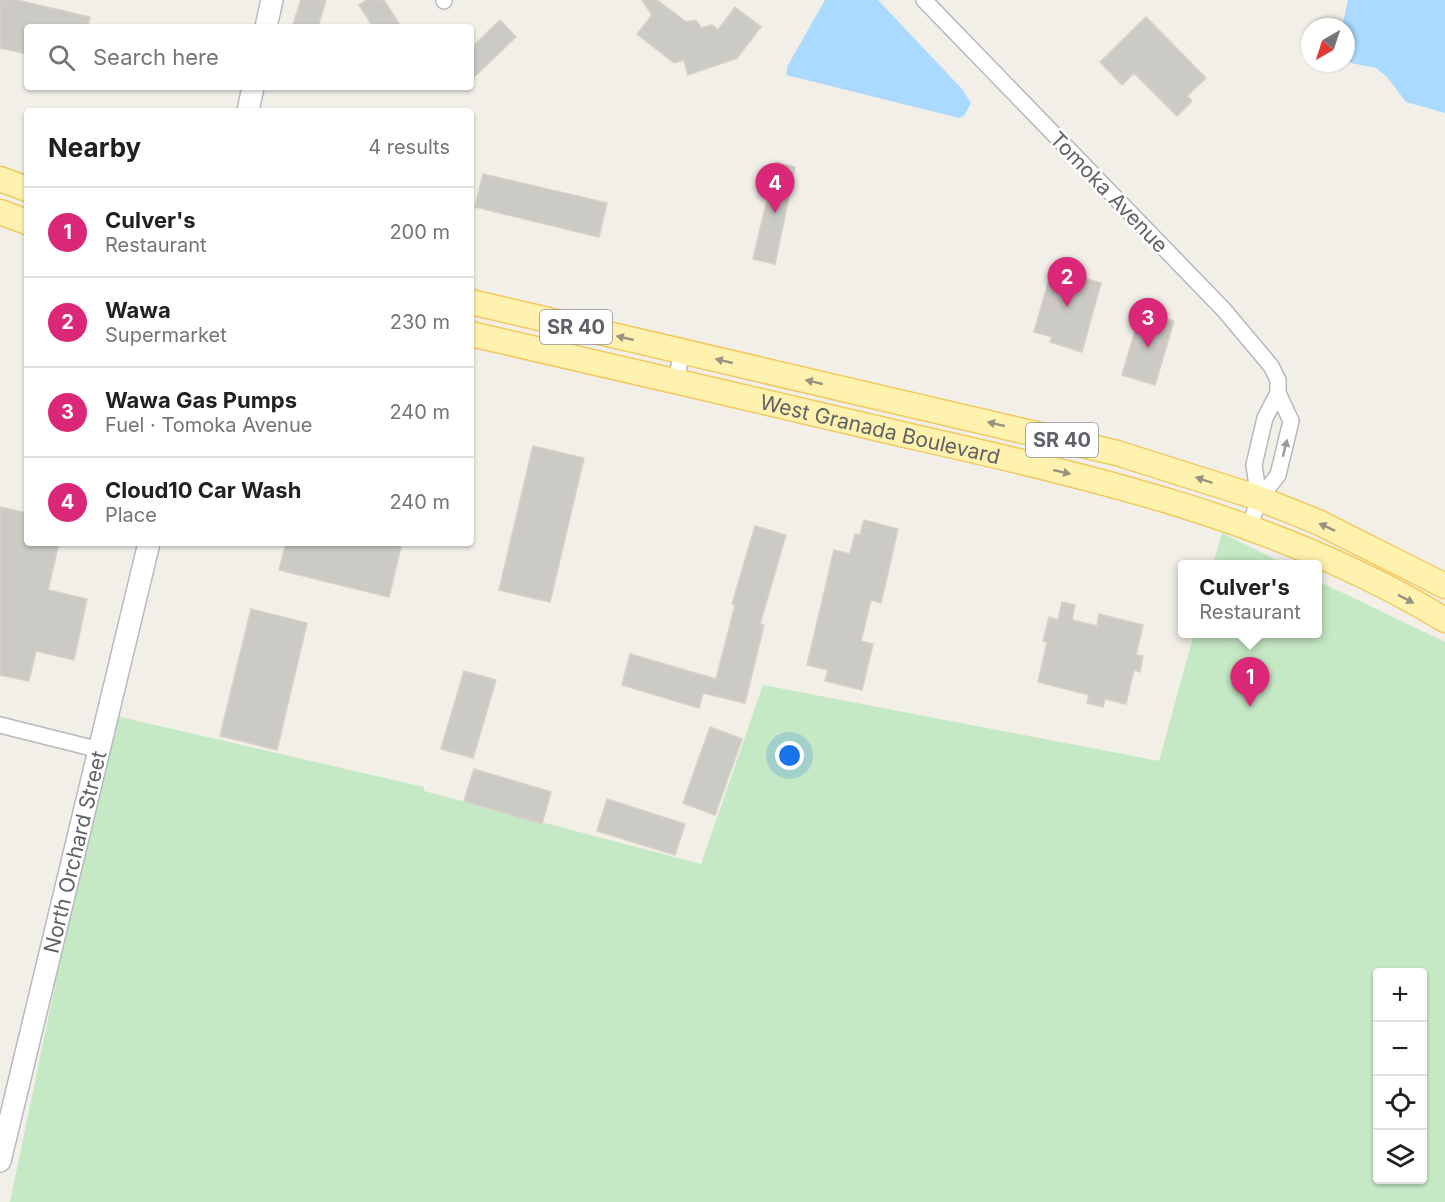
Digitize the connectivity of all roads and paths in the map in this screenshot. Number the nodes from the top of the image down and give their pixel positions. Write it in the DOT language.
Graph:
graph roads {
  1 [pos="272,0"];
  2 [pos="924,0"];
  3 [pos="267,24"];
  4 [pos="252,90"];
  5 [pos="249,108"];
  6 [pos="0,179"];
  7 [pos="24,188"];
  8 [pos="0,212"];
  9 [pos="24,221"];
  10 [pos="474,303"];
  11 [pos="474,335"];
  12 [pos="682,351"];
  13 [pos="676,381"];
  14 [pos="1278,393"];
  15 [pos="1259,499"];
  16 [pos="1249,528"];
  17 [pos="148,546"];
  18 [pos="1445,586"];
  19 [pos="1445,620"];
  20 [pos="0,725"];
  21 [pos="100,750"];
  22 [pos="0,1161"];
  1 -- 3 [label="street"];
  2 -- 14 [label="street, Tomoka Avenue"];
  4 -- 5 [label="street"];
  6 -- 7 [label="main road"];
  8 -- 9 [label="main road"];
  12 -- 10 [label="main road, West Granada Boulevard / SR 40, one-way"];
  11 -- 13 [label="main road, West Granada Boulevard / SR 40"];
  12 -- 13 [label="street"];
  15 -- 12 [label="main road, West Granada Boulevard / SR 40, one-way"];
  13 -- 16 [label="main road, West Granada Boulevard / SR 40, one-way"];
  14 -- 15 [label="street, Tomoka Avenue"];
  15 -- 14 [label="street, Tomoka Avenue, one-way"];
  15 -- 16 [label="street, Tomoka Avenue"];
  18 -- 15 [label="main road, West Granada Boulevard / SR 40, one-way"];
  16 -- 19 [label="main road, West Granada Boulevard / SR 40, one-way"];
  17 -- 21 [label="street, North Orchard Street"];
  20 -- 21 [label="street"];
  21 -- 22 [label="street, North Orchard Street"];
}
